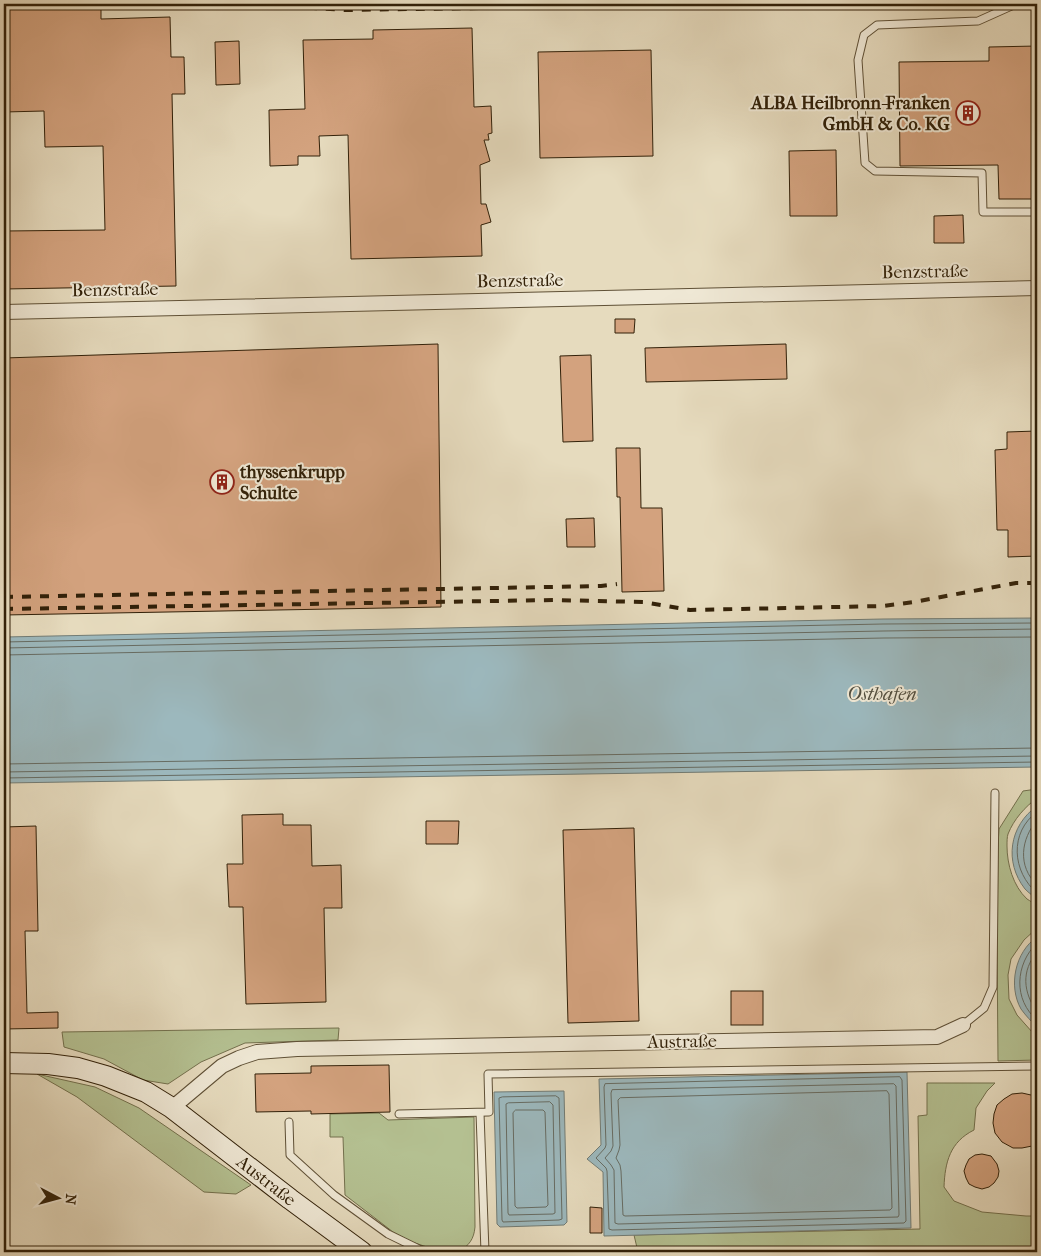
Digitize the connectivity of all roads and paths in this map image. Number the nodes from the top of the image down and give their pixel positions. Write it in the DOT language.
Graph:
graph roads {
  1 [pos="1016,4"];
  2 [pos="1037,212"];
  3 [pos="1037,288"];
  4 [pos="4,312"];
  5 [pos="995,793"];
  6 [pos="963,1025"];
  7 [pos="4,1063"];
  8 [pos="1037,1066"];
  9 [pos="172,1108"];
  10 [pos="480,1112"];
  11 [pos="399,1114"];
  12 [pos="289,1122"];
  13 [pos="1037,1251"];
  14 [pos="362,1252"];
  15 [pos="425,1252"];
  16 [pos="485,1252"];
  17 [pos="986,1252"];
  1 -- 2 [label="lane"];
  3 -- 4 [label="street, Benzstraße"];
  5 -- 6 [label="lane, Austraße"];
  6 -- 9 [label="street, Austraße"];
  7 -- 9 [label="main road, Austraße"];
  8 -- 10 [label="lane"];
  9 -- 14 [label="main road, Austraße"];
  10 -- 11 [label="lane"];
  10 -- 16 [label="lane"];
  12 -- 15 [label="lane"];
  13 -- 17 [label="lane"];
}
